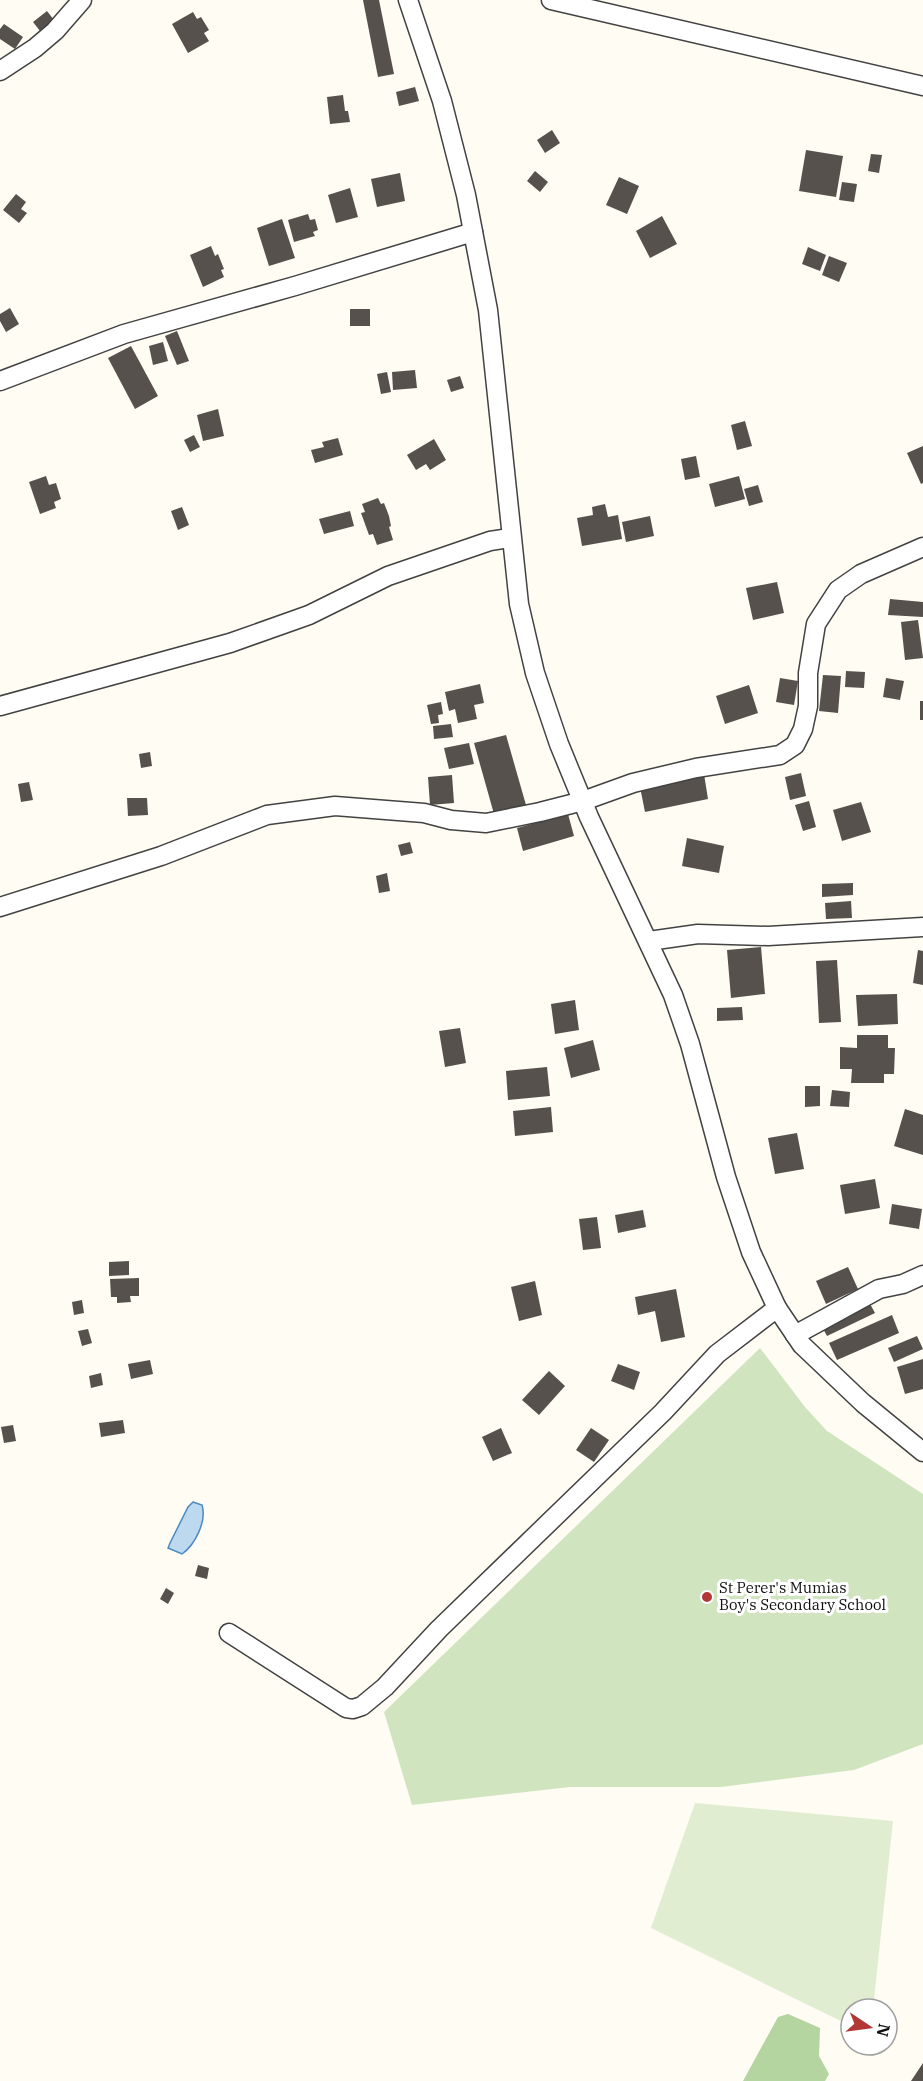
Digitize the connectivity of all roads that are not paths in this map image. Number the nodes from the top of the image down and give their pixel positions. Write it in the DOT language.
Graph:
graph roads {
  1 [pos="82,0"];
  2 [pos="408,0"];
  3 [pos="551,0"];
  4 [pos="0,71"];
  5 [pos="923,86"];
  6 [pos="473,232"];
  7 [pos="0,381"];
  8 [pos="510,538"];
  9 [pos="923,547"];
  10 [pos="0,706"];
  11 [pos="583,801"];
  12 [pos="0,907"];
  13 [pos="923,927"];
  14 [pos="649,941"];
  15 [pos="923,1275"];
  16 [pos="777,1308"];
  17 [pos="795,1335"];
  18 [pos="923,1452"];
  19 [pos="229,1633"];
  1 -- 4 [label="street"];
  2 -- 6 [label="street"];
  3 -- 5 [label="street"];
  6 -- 7 [label="street"];
  6 -- 8 [label="street"];
  8 -- 10 [label="street"];
  8 -- 11 [label="street"];
  9 -- 11 [label="street"];
  11 -- 12 [label="street"];
  11 -- 14 [label="street"];
  13 -- 14 [label="street"];
  14 -- 16 [label="street"];
  15 -- 17 [label="street"];
  16 -- 17 [label="street"];
  16 -- 19 [label="street"];
  17 -- 18 [label="street"];
}
